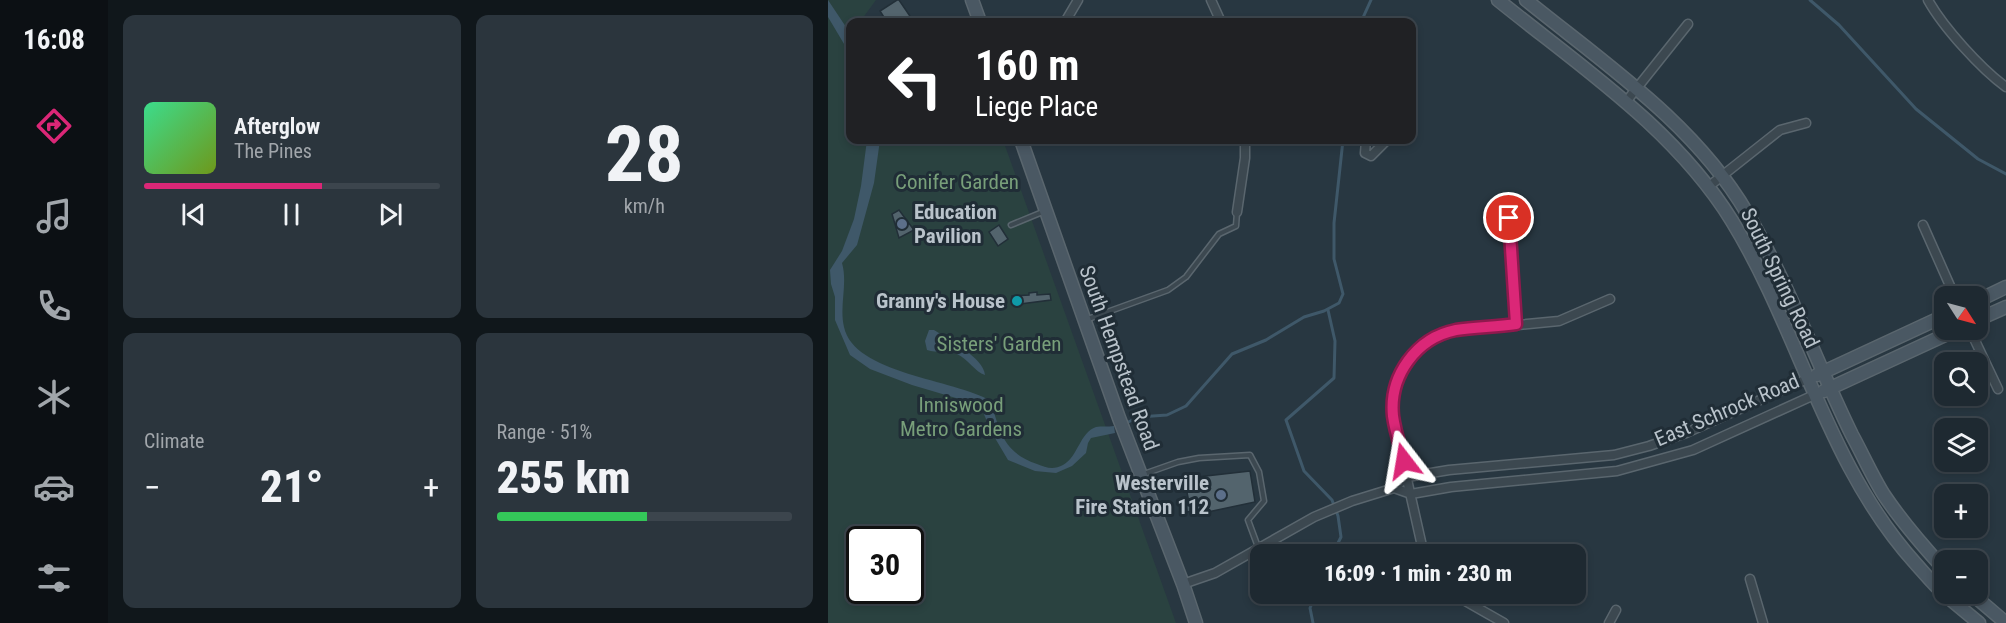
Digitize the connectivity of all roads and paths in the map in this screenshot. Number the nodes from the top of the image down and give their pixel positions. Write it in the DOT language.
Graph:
graph roads {
  1 [pos="972,0"];
  2 [pos="1078,0"];
  3 [pos="1210,0"];
  4 [pos="1498,0"];
  5 [pos="1526,0"];
  6 [pos="1928,0"];
  7 [pos="979,18"];
  8 [pos="1067,18"];
  9 [pos="1219,18"];
  10 [pos="1688,24"];
  11 [pos="2006,87"];
  12 [pos="1636,89"];
  13 [pos="1625,103"];
  14 [pos="1806,123"];
  15 [pos="1022,144"];
  16 [pos="1245,144"];
  17 [pos="1366,144"];
  18 [pos="1383,144"];
  19 [pos="1721,176"];
  20 [pos="1708,187"];
  21 [pos="1046,211"];
  22 [pos="1237,212"];
  23 [pos="1509,218"];
  24 [pos="1011,225"];
  25 [pos="1923,225"];
  26 [pos="1950,286"];
  27 [pos="2006,287"];
  28 [pos="1988,296"];
  29 [pos="1610,299"];
  30 [pos="2006,307"];
  31 [pos="1988,315"];
  32 [pos="1084,320"];
  33 [pos="1934,321"];
  34 [pos="1516,324"];
  35 [pos="1934,340"];
  36 [pos="1975,340"];
  37 [pos="1823,372"];
  38 [pos="1807,379"];
  39 [pos="1830,388"];
  40 [pos="1998,389"];
  41 [pos="1814,395"];
  42 [pos="1141,476"];
  43 [pos="1407,477"];
  44 [pos="1394,488"];
  45 [pos="1411,494"];
  46 [pos="1257,544"];
  47 [pos="1266,544"];
  48 [pos="1422,544"];
  49 [pos="1250,553"];
  50 [pos="1934,558"];
  51 [pos="1750,579"];
  52 [pos="1934,583"];
  53 [pos="1183,584"];
  54 [pos="1471,604"];
  55 [pos="1956,604"];
  56 [pos="1984,604"];
  57 [pos="1616,610"];
  58 [pos="2006,622"];
  59 [pos="1196,623"];
  60 [pos="1504,623"];
  61 [pos="1609,623"];
  62 [pos="1763,623"];
  63 [pos="1979,623"];
  1 -- 7 [label="main road"];
  2 -- 8 [label="street"];
  3 -- 9 [label="street"];
  4 -- 13 [label="main road, South Spring Road"];
  5 -- 12 [label="main road, South Spring Road"];
  6 -- 11 [label="street"];
  10 -- 12 [label="street"];
  12 -- 13 [label="street"];
  12 -- 19 [label="main road, South Spring Road"];
  13 -- 20 [label="main road, South Spring Road"];
  14 -- 19 [label="street"];
  15 -- 21 [label="main road, South Hempstead Road"];
  16 -- 22 [label="street"];
  17 -- 18 [label="street"];
  19 -- 20 [label="street"];
  19 -- 37 [label="main road, South Spring Road"];
  20 -- 38 [label="main road, South Spring Road"];
  21 -- 24 [label="lane"];
  21 -- 32 [label="main road, South Hempstead Road"];
  22 -- 32 [label="lane"];
  23 -- 34 [label="street"];
  25 -- 26 [label="street"];
  27 -- 28 [label="main road"];
  29 -- 34 [label="street"];
  30 -- 31 [label="main road"];
  32 -- 42 [label="main road, South Hempstead Road"];
  33 -- 37 [label="main road, East Schrock Road"];
  34 -- 43 [label="street"];
  35 -- 39 [label="main road, East Schrock Road"];
  36 -- 40 [label="street"];
  37 -- 38 [label="main road, East Schrock Road"];
  37 -- 39 [label="main road, South Spring Road"];
  38 -- 41 [label="main road, South Spring Road"];
  38 -- 43 [label="street, East Schrock Road"];
  39 -- 41 [label="main road, East Schrock Road"];
  39 -- 50 [label="main road, South Spring Road"];
  41 -- 45 [label="street, East Schrock Road"];
  41 -- 52 [label="main road, South Spring Road"];
  42 -- 46 [label="lane"];
  42 -- 53 [label="main road, South Hempstead Road"];
  43 -- 44 [label="street"];
  43 -- 45 [label="street"];
  44 -- 45 [label="street, East Schrock Road"];
  44 -- 47 [label="street"];
  45 -- 48 [label="street"];
  49 -- 53 [label="street"];
  51 -- 62 [label="street"];
  53 -- 59 [label="main road, South Hempstead Road"];
  54 -- 60 [label="street"];
  55 -- 63 [label="main road, South Spring Road"];
  56 -- 58 [label="main road"];
  57 -- 61 [label="street"];
}
